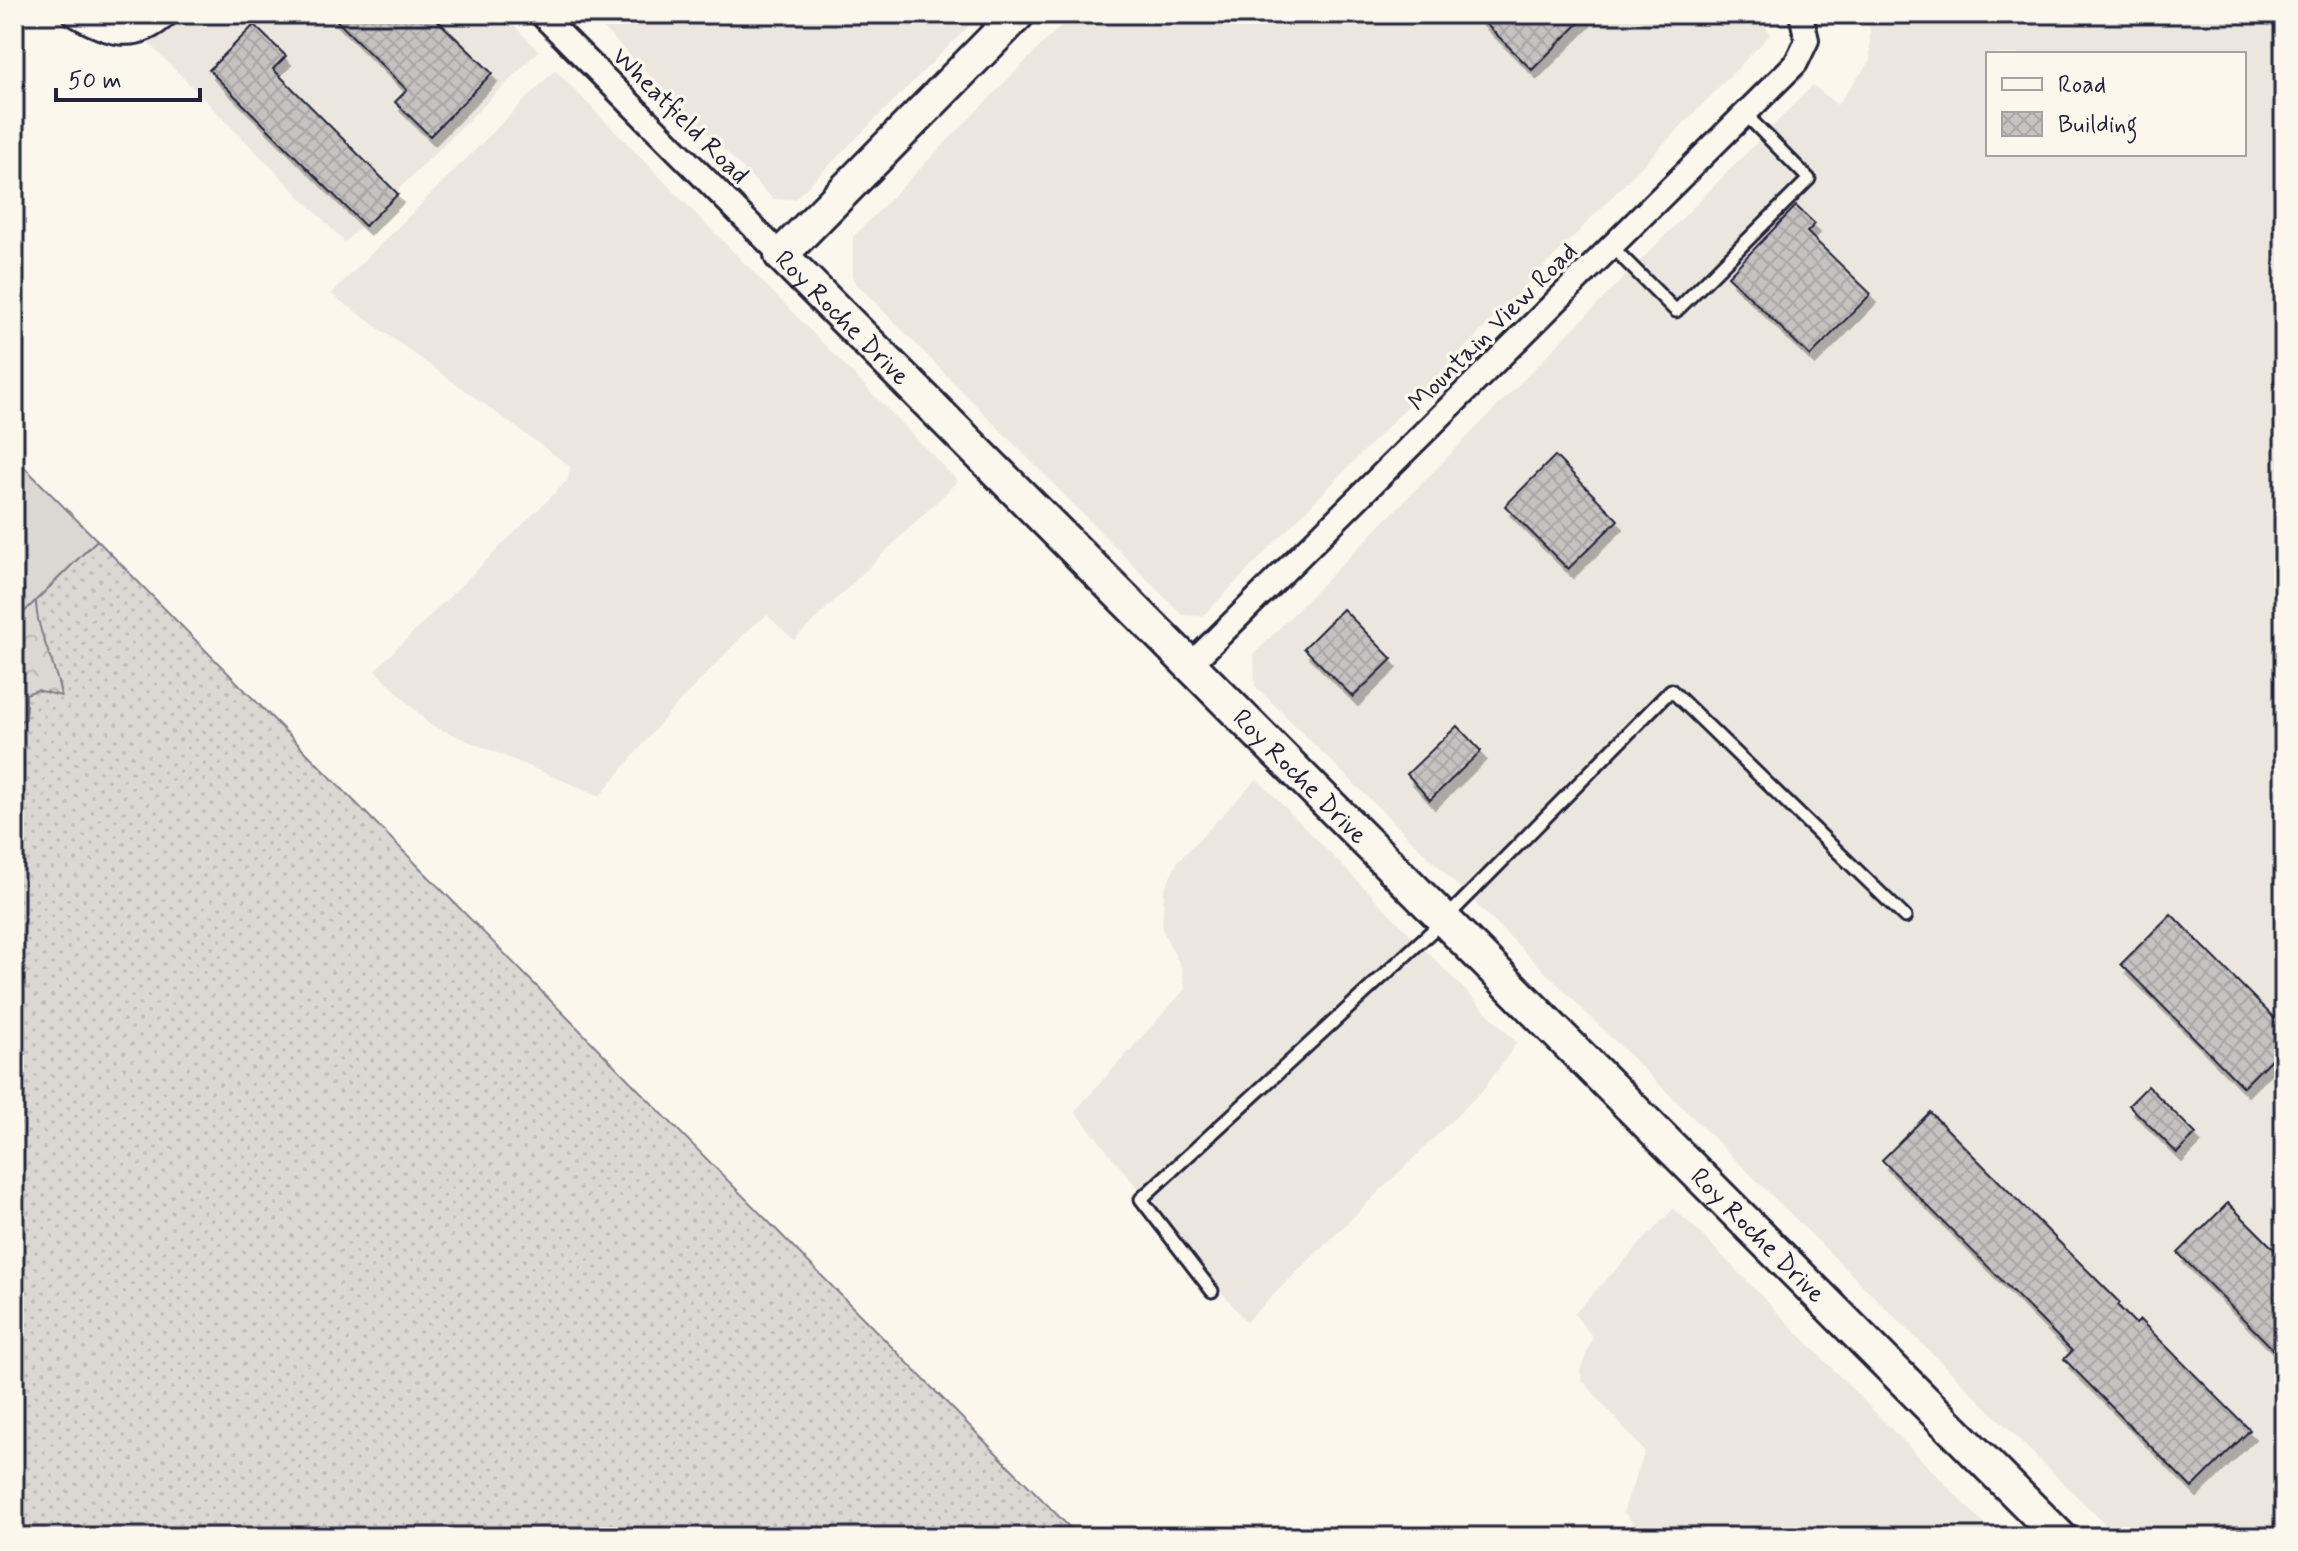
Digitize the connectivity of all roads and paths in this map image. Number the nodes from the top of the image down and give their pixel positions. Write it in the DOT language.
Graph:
graph roads {
  1 [pos="74,14"];
  2 [pos="167,14"];
  3 [pos="541,14"];
  4 [pos="1018,14"];
  5 [pos="1801,14"];
  6 [pos="1745,114"];
  7 [pos="1612,247"];
  8 [pos="781,255"];
  9 [pos="1191,664"];
  10 [pos="1905,917"];
  11 [pos="1444,920"];
  12 [pos="1212,1291"];
  13 [pos="2060,1537"];
  1 -- 2 [label="street"];
  3 -- 8 [label="street, Wheatfield Road"];
  4 -- 8 [label="street, Roy Roche Drive"];
  5 -- 6 [label="street, Mountain View Road"];
  6 -- 7 [label="street, Mountain View Road"];
  6 -- 7 [label="lane"];
  7 -- 9 [label="street, Mountain View Road"];
  8 -- 9 [label="street, Roy Roche Drive"];
  9 -- 11 [label="street, Roy Roche Drive"];
  10 -- 11 [label="lane"];
  11 -- 12 [label="lane"];
  11 -- 13 [label="street, Roy Roche Drive"];
}
